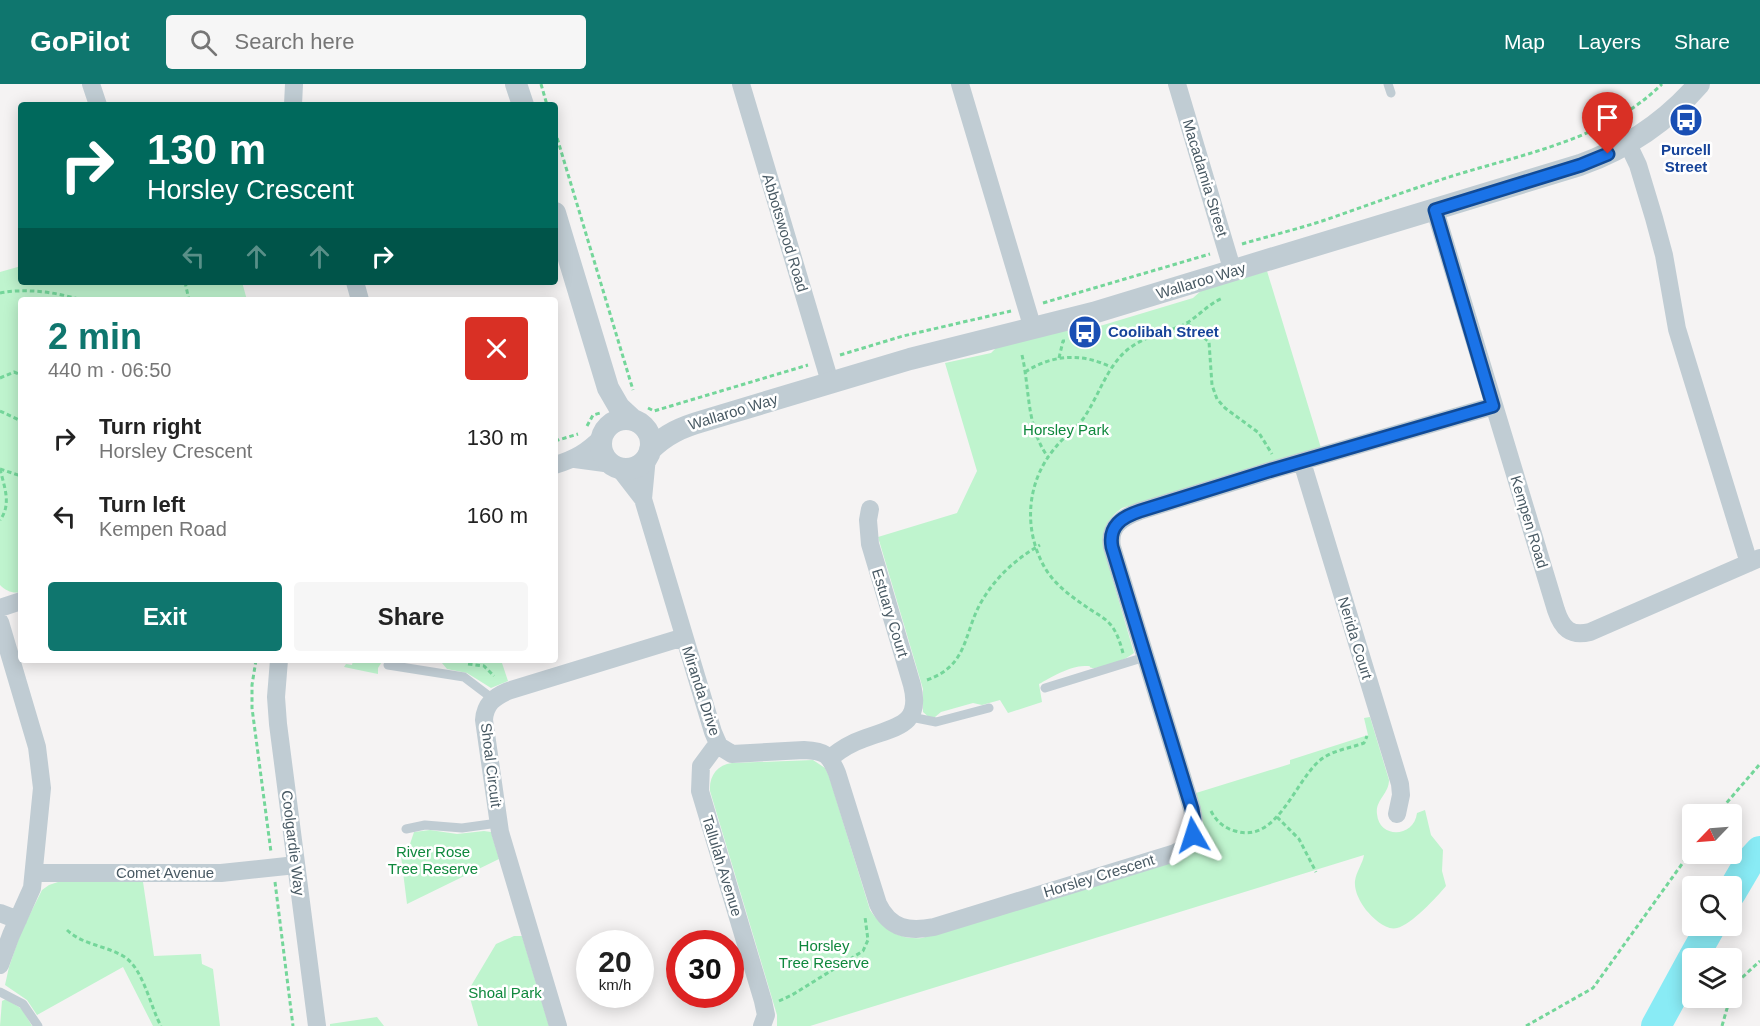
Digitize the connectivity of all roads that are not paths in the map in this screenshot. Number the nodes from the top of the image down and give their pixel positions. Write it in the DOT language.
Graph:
graph roads {
  1 [pos="91,84"];
  2 [pos="294,84"];
  3 [pos="516,84"];
  4 [pos="741,84"];
  5 [pos="960,84"];
  6 [pos="1177,84"];
  7 [pos="1699,84"];
  8 [pos="97,102"];
  9 [pos="293,102"];
  10 [pos="522,102"];
  11 [pos="1628,144"];
  12 [pos="1435,210"];
  13 [pos="558,223"];
  14 [pos="1233,272"];
  15 [pos="1033,329"];
  16 [pos="830,382"];
  17 [pos="608,388"];
  18 [pos="1493,406"];
  19 [pos="640,417"];
  20 [pos="679,428"];
  21 [pos="604,434"];
  22 [pos="649,454"];
  23 [pos="575,459"];
  24 [pos="1302,462"];
  25 [pos="558,464"];
  26 [pos="616,466"];
  27 [pos="643,499"];
  28 [pos="870,509"];
  29 [pos="1754,561"];
  30 [pos="18,603"];
  31 [pos="0,608"];
  32 [pos="0,622"];
  33 [pos="684,637"];
  34 [pos="1145,657"];
  35 [pos="279,663"];
  36 [pos="388,665"];
  37 [pos="1045,688"];
  38 [pos="493,699"];
  39 [pos="988,708"];
  40 [pos="911,717"];
  41 [pos="721,747"];
  42 [pos="830,758"];
  43 [pos="1397,814"];
  44 [pos="498,823"];
  45 [pos="406,829"];
  46 [pos="296,865"];
  47 [pos="35,873"];
  48 [pos="0,913"];
  49 [pos="18,920"];
  50 [pos="0,965"];
  51 [pos="0,992"];
  52 [pos="38,1026"];
  53 [pos="316,1026"];
  54 [pos="558,1026"];
  55 [pos="762,1026"];
  1 -- 8 [label="street"];
  2 -- 9 [label="street"];
  3 -- 10 [label="street"];
  4 -- 16 [label="street, Abbotswood Road"];
  5 -- 15 [label="street"];
  6 -- 14 [label="street, Macadamia Street"];
  7 -- 11 [label="street, Wallaroo Way"];
  11 -- 12 [label="street, Wallaroo Way"];
  11 -- 29 [label="street"];
  12 -- 14 [label="street, Wallaroo Way"];
  12 -- 18 [label="street, Kempen Road"];
  13 -- 17 [label="street"];
  14 -- 15 [label="street, Wallaroo Way"];
  15 -- 16 [label="street, Wallaroo Way"];
  16 -- 20 [label="street, Wallaroo Way"];
  17 -- 19 [label="street"];
  17 -- 21 [label="street"];
  18 -- 24 [label="street, Horsley Crescent"];
  18 -- 29 [label="street, Kempen Road"];
  19 -- 20 [label="street, Wallaroo Way"];
  19 -- 21 [label="street"];
  19 -- 22 [label="street"];
  20 -- 22 [label="street, Wallaroo Way"];
  21 -- 23 [label="street"];
  21 -- 26 [label="street"];
  22 -- 26 [label="street"];
  22 -- 27 [label="street, Miranda Drive"];
  23 -- 25 [label="street"];
  23 -- 26 [label="street"];
  24 -- 34 [label="street, Horsley Crescent"];
  24 -- 43 [label="street, Nerida Court"];
  26 -- 27 [label="street, Miranda Drive"];
  27 -- 33 [label="street, Miranda Drive"];
  28 -- 40 [label="street, Estuary Court"];
  30 -- 31 [label="street"];
  32 -- 47 [label="street"];
  33 -- 38 [label="street"];
  33 -- 41 [label="street, Miranda Drive"];
  34 -- 37 [label="lane"];
  34 -- 42 [label="street, Horsley Crescent"];
  35 -- 46 [label="street, Coolgardie Way"];
  36 -- 38 [label="lane"];
  38 -- 44 [label="street, Shoal Circuit"];
  39 -- 40 [label="lane"];
  40 -- 42 [label="street"];
  41 -- 42 [label="street, Miranda Drive"];
  41 -- 55 [label="street, Tallulah Avenue"];
  44 -- 45 [label="lane"];
  44 -- 54 [label="street, Shoal Circuit"];
  46 -- 47 [label="street, Comet Avenue"];
  46 -- 53 [label="street, Coolgardie Way"];
  47 -- 49 [label="street"];
  48 -- 49 [label="street"];
  49 -- 50 [label="street"];
  51 -- 52 [label="lane"];
}
